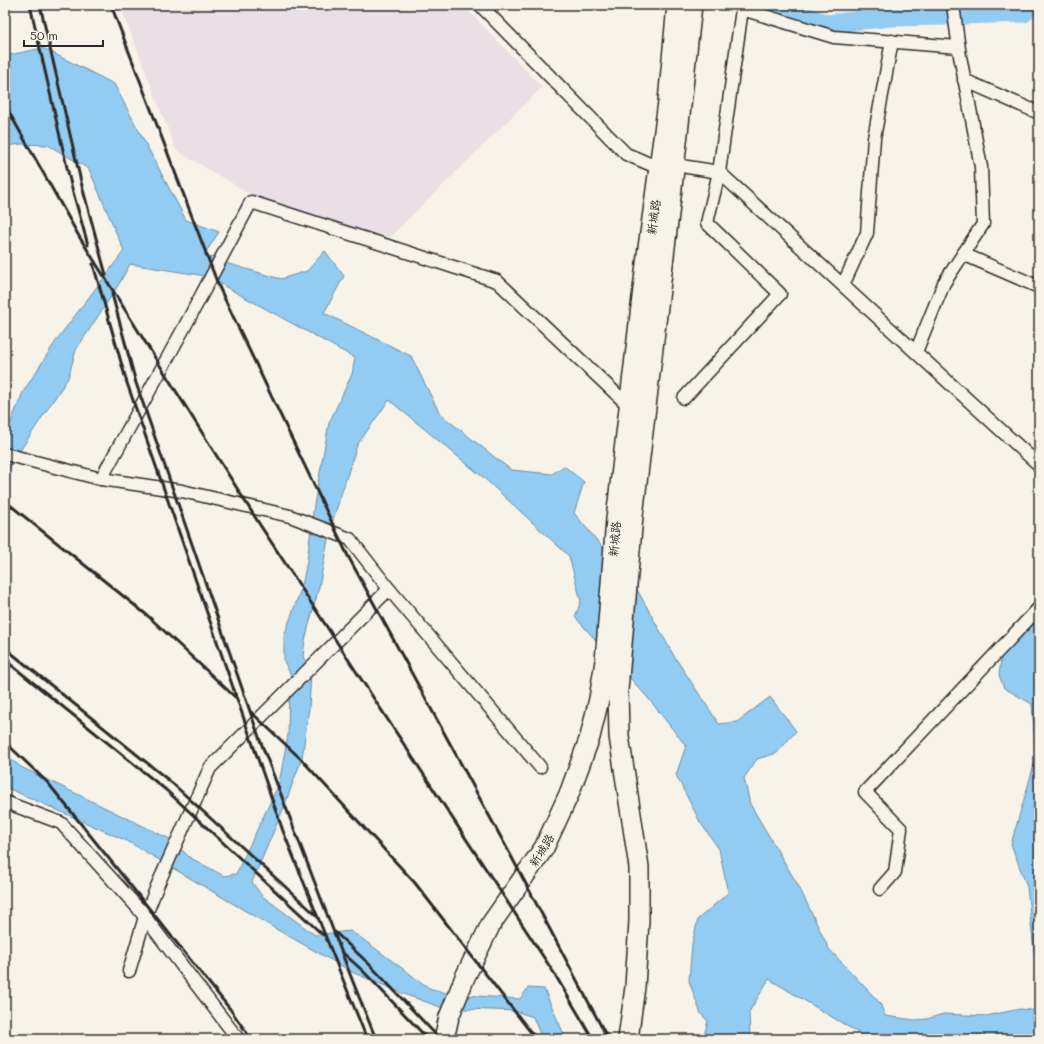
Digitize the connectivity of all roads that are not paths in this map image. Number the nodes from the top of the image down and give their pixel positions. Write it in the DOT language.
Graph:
graph roads {
  1 [pos="480,5"];
  2 [pos="953,5"];
  3 [pos="684,8"];
  4 [pos="892,41"];
  5 [pos="958,47"];
  6 [pos="964,80"];
  7 [pos="1039,113"];
  8 [pos="667,167"];
  9 [pos="719,172"];
  10 [pos="962,254"];
  11 [pos="843,285"];
  12 [pos="1039,287"];
  13 [pos="916,352"];
  14 [pos="684,398"];
  15 [pos="629,406"];
  16 [pos="5,454"];
  17 [pos="1039,465"];
  18 [pos="101,479"];
  19 [pos="389,589"];
  20 [pos="1039,608"];
  21 [pos="540,767"];
  22 [pos="5,802"];
  23 [pos="880,889"];
  24 [pos="145,917"];
  25 [pos="129,971"];
  26 [pos="238,1039"];
  27 [pos="444,1039"];
  28 [pos="628,1039"];
  1 -- 8 [label="street"];
  2 -- 5 [label="street"];
  3 -- 8 [label="main road, 新城路"];
  4 -- 5 [label="street"];
  4 -- 9 [label="street"];
  4 -- 11 [label="street"];
  5 -- 6 [label="street"];
  6 -- 7 [label="street"];
  6 -- 10 [label="street"];
  8 -- 9 [label="street"];
  8 -- 15 [label="main road, 新城路"];
  8 -- 28 [label="main road, 新城路"];
  9 -- 11 [label="street"];
  9 -- 14 [label="street"];
  10 -- 12 [label="street"];
  10 -- 13 [label="street"];
  11 -- 13 [label="street"];
  13 -- 17 [label="street"];
  15 -- 18 [label="street"];
  15 -- 27 [label="main road, 新城路"];
  16 -- 18 [label="street"];
  18 -- 19 [label="street"];
  19 -- 21 [label="street"];
  19 -- 24 [label="street"];
  20 -- 23 [label="street"];
  22 -- 24 [label="street"];
  24 -- 25 [label="street"];
  24 -- 26 [label="street"];
}
